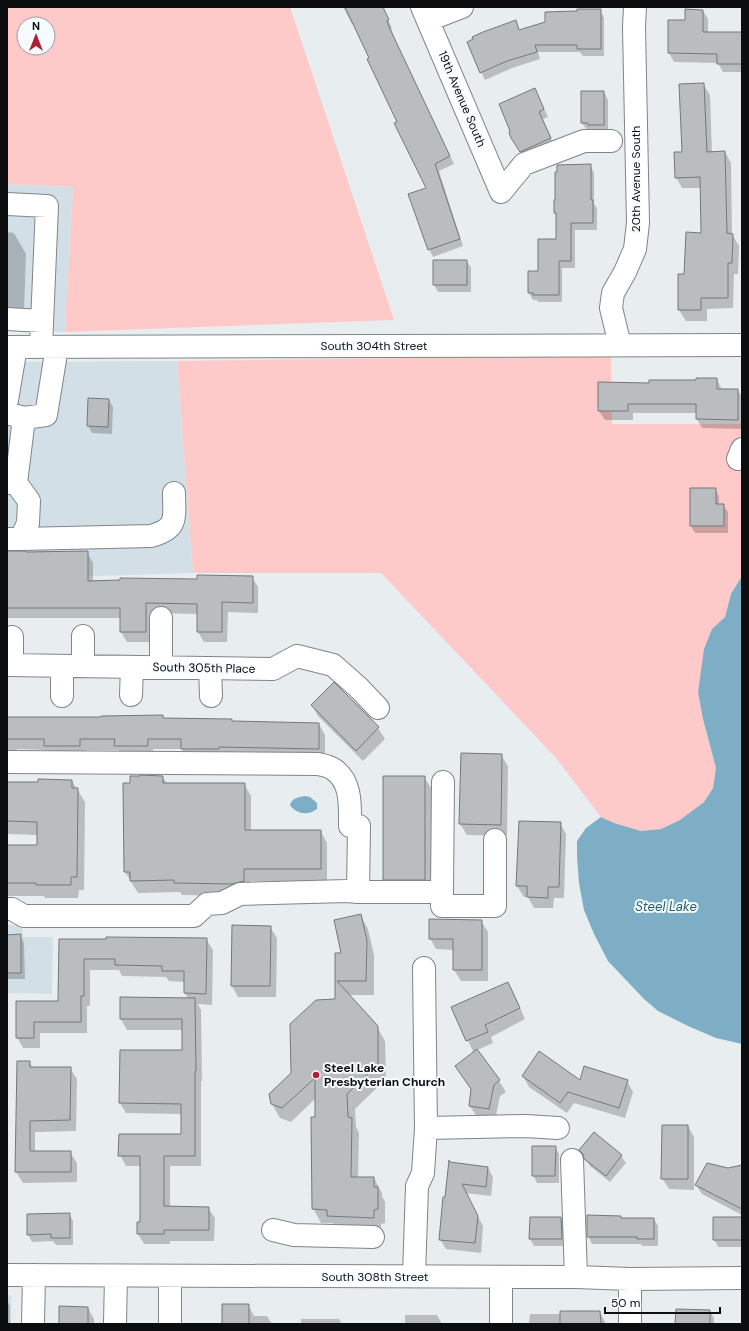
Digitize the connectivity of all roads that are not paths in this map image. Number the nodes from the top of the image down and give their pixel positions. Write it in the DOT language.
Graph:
graph roads {
  1 [pos="462,7"];
  2 [pos="634,7"];
  3 [pos="425,14"];
  4 [pos="611,141"];
  5 [pos="7,204"];
  6 [pos="7,319"];
  7 [pos="42,321"];
  8 [pos="620,345"];
  9 [pos="742,345"];
  10 [pos="11,347"];
  11 [pos="49,347"];
  12 [pos="7,400"];
  13 [pos="16,415"];
  14 [pos="11,483"];
  15 [pos="174,493"];
  16 [pos="14,539"];
  17 [pos="161,618"];
  18 [pos="83,636"];
  19 [pos="12,637"];
  20 [pos="10,665"];
  21 [pos="73,666"];
  22 [pos="132,667"];
  23 [pos="161,668"];
  24 [pos="210,668"];
  25 [pos="131,695"];
  26 [pos="62,696"];
  27 [pos="211,696"];
  28 [pos="378,708"];
  29 [pos="7,762"];
  30 [pos="442,782"];
  31 [pos="495,840"];
  32 [pos="358,892"];
  33 [pos="442,892"];
  34 [pos="7,909"];
  35 [pos="424,968"];
  36 [pos="426,1128"];
  37 [pos="558,1128"];
  38 [pos="572,1160"];
  39 [pos="273,1230"];
  40 [pos="373,1237"];
  41 [pos="7,1275"];
  42 [pos="34,1275"];
  43 [pos="116,1276"];
  44 [pos="170,1276"];
  45 [pos="414,1276"];
  46 [pos="501,1277"];
  47 [pos="576,1277"];
  48 [pos="742,1278"];
  49 [pos="630,1279"];
  50 [pos="115,1323"];
  51 [pos="33,1324"];
  52 [pos="170,1324"];
  53 [pos="501,1324"];
  54 [pos="630,1324"];
  1 -- 3 [label="street"];
  2 -- 8 [label="street, 20th Avenue South"];
  3 -- 4 [label="street, 19th Avenue South"];
  5 -- 7 [label="street"];
  6 -- 7 [label="street"];
  7 -- 11 [label="street"];
  8 -- 9 [label="street, South 304th Street"];
  8 -- 11 [label="street, South 304th Street"];
  10 -- 11 [label="street, South 304th Street"];
  10 -- 12 [label="street"];
  11 -- 13 [label="street"];
  13 -- 14 [label="street"];
  14 -- 16 [label="street"];
  15 -- 16 [label="street"];
  17 -- 23 [label="street"];
  18 -- 21 [label="street"];
  19 -- 20 [label="street"];
  20 -- 21 [label="street, South 305th Place"];
  21 -- 22 [label="street, South 305th Place"];
  21 -- 26 [label="street"];
  22 -- 23 [label="street, South 305th Place"];
  22 -- 25 [label="street"];
  23 -- 24 [label="street, South 305th Place"];
  24 -- 27 [label="street"];
  24 -- 28 [label="street, South 305th Place"];
  29 -- 32 [label="street"];
  30 -- 33 [label="street"];
  31 -- 33 [label="street"];
  32 -- 33 [label="street"];
  32 -- 34 [label="street"];
  35 -- 36 [label="street"];
  36 -- 37 [label="street"];
  36 -- 45 [label="street"];
  38 -- 47 [label="street"];
  39 -- 40 [label="street"];
  41 -- 42 [label="street, South 308th Street"];
  42 -- 43 [label="street, South 308th Street"];
  42 -- 51 [label="street"];
  43 -- 44 [label="street, South 308th Street"];
  43 -- 50 [label="street"];
  44 -- 45 [label="street, South 308th Street"];
  44 -- 52 [label="street"];
  45 -- 46 [label="street, South 308th Street"];
  46 -- 47 [label="street, South 308th Street"];
  46 -- 53 [label="street"];
  47 -- 49 [label="street, South 308th Street"];
  48 -- 49 [label="street, South 308th Street"];
  49 -- 54 [label="street"];
}
